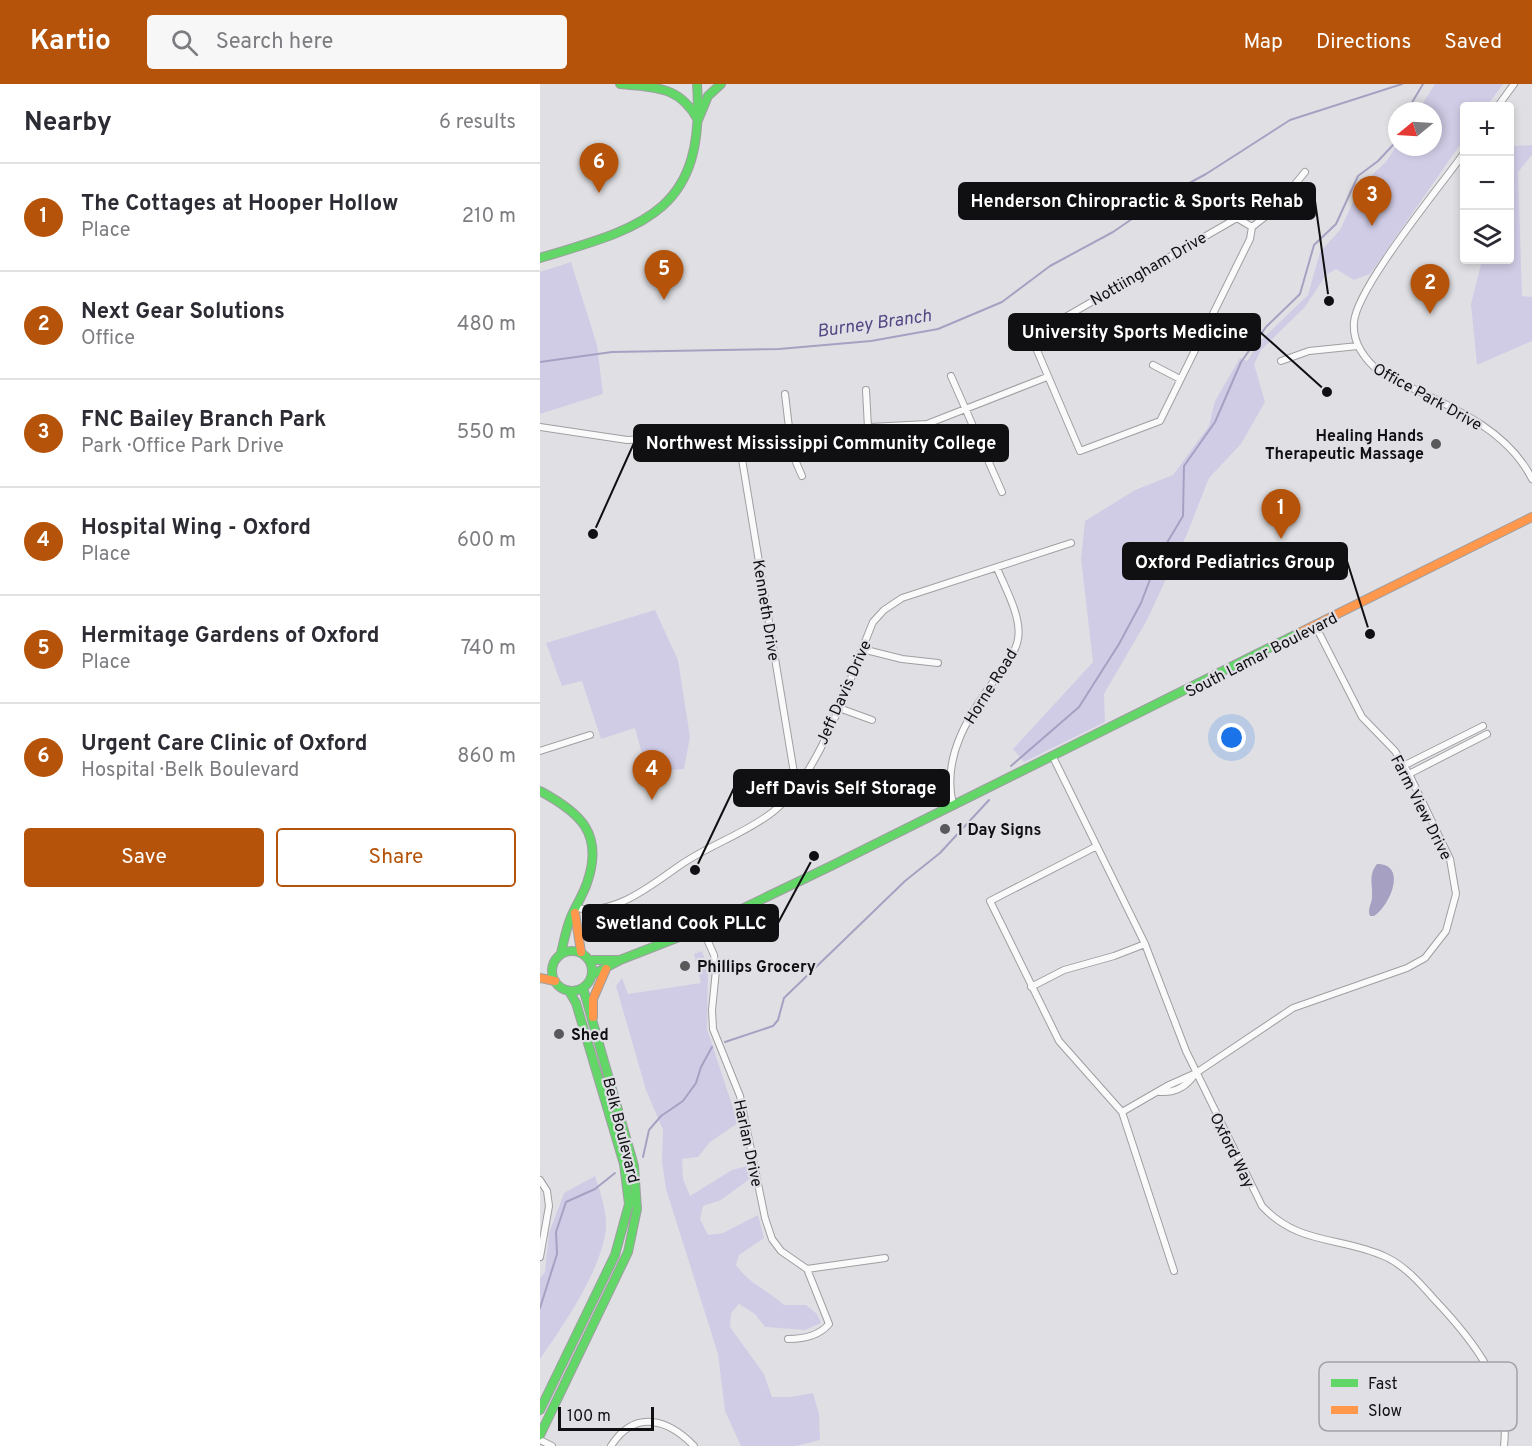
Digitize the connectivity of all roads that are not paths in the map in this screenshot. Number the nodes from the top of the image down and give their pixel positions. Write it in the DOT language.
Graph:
graph roads {
  1 [pos="620,84"];
  2 [pos="697,84"];
  3 [pos="721,84"];
  4 [pos="1514,84"];
  5 [pos="1501,102"];
  6 [pos="698,120"];
  7 [pos="1462,156"];
  8 [pos="1305,172"];
  9 [pos="1252,227"];
  10 [pos="540,258"];
  11 [pos="1358,346"];
  12 [pos="1281,361"];
  13 [pos="1153,365"];
  14 [pos="951,376"];
  15 [pos="1047,377"];
  16 [pos="1180,379"];
  17 [pos="866,390"];
  18 [pos="784,394"];
  19 [pos="966,410"];
  20 [pos="540,427"];
  21 [pos="868,428"];
  22 [pos="788,433"];
  23 [pos="738,435"];
  24 [pos="802,476"];
  25 [pos="1532,479"];
  26 [pos="1002,492"];
  27 [pos="1532,517"];
  28 [pos="1071,543"];
  29 [pos="996,568"];
  30 [pos="1316,627"];
  31 [pos="862,649"];
  32 [pos="938,663"];
  33 [pos="839,708"];
  34 [pos="872,720"];
  35 [pos="1483,726"];
  36 [pos="1487,734"];
  37 [pos="590,735"];
  38 [pos="540,751"];
  39 [pos="1053,757"];
  40 [pos="1403,766"];
  41 [pos="1409,774"];
  42 [pos="796,786"];
  43 [pos="540,790"];
  44 [pos="953,805"];
  45 [pos="1096,846"];
  46 [pos="576,910"];
  47 [pos="702,928"];
  48 [pos="1146,944"];
  49 [pos="581,952"];
  50 [pos="561,953"];
  51 [pos="589,960"];
  52 [pos="620,960"];
  53 [pos="552,966"];
  54 [pos="606,969"];
  55 [pos="540,972"];
  56 [pos="592,975"];
  57 [pos="540,978"];
  58 [pos="555,981"];
  59 [pos="1031,987"];
  60 [pos="583,988"];
  61 [pos="569,991"];
  62 [pos="593,1026"];
  63 [pos="1196,1073"];
  64 [pos="1122,1112"];
  65 [pos="540,1180"];
  66 [pos="540,1257"];
  67 [pos="885,1258"];
  68 [pos="807,1269"];
  69 [pos="1174,1271"];
  70 [pos="788,1339"];
  71 [pos="1485,1362"];
  72 [pos="540,1410"];
  73 [pos="1504,1431"];
  74 [pos="540,1435"];
  75 [pos="540,1440"];
  76 [pos="552,1446"];
  77 [pos="611,1446"];
  78 [pos="694,1446"];
  79 [pos="1504,1446"];
  1 -- 6 [label="main road"];
  2 -- 6 [label="main road"];
  3 -- 6 [label="main road"];
  4 -- 5 [label="street"];
  6 -- 10 [label="main road"];
  7 -- 11 [label="street, Office Park Drive"];
  8 -- 9 [label="street"];
  9 -- 15 [label="street, Nottiingham Drive"];
  9 -- 16 [label="street, Nottiingham Drive"];
  11 -- 12 [label="street"];
  11 -- 25 [label="street, Office Park Drive"];
  13 -- 16 [label="street"];
  14 -- 19 [label="street"];
  15 -- 16 [label="street, Nottiingham Drive"];
  15 -- 19 [label="street"];
  17 -- 21 [label="street"];
  18 -- 22 [label="street"];
  19 -- 21 [label="street"];
  19 -- 26 [label="street"];
  20 -- 23 [label="street"];
  21 -- 22 [label="street"];
  22 -- 23 [label="street"];
  22 -- 24 [label="street"];
  23 -- 42 [label="street, Kenneth Drive"];
  27 -- 30 [label="main road, South Lamar Boulevard"];
  28 -- 29 [label="street, Jeff Davis Drive"];
  29 -- 31 [label="street, Jeff Davis Drive"];
  29 -- 44 [label="street, Horne Road"];
  30 -- 39 [label="main road, South Lamar Boulevard"];
  30 -- 40 [label="street, Farm View Drive"];
  31 -- 32 [label="street"];
  31 -- 33 [label="street, Jeff Davis Drive"];
  33 -- 34 [label="street"];
  33 -- 42 [label="street, Jeff Davis Drive"];
  35 -- 40 [label="street"];
  36 -- 41 [label="street"];
  37 -- 38 [label="street"];
  39 -- 44 [label="main road, South Lamar Boulevard"];
  39 -- 45 [label="street, Oxford Way"];
  40 -- 41 [label="street, Farm View Drive"];
  41 -- 63 [label="street, Farm View Drive"];
  42 -- 46 [label="street, Jeff Davis Drive"];
  43 -- 46 [label="main road"];
  44 -- 47 [label="main road"];
  45 -- 48 [label="street, Oxford Way"];
  45 -- 59 [label="street"];
  46 -- 49 [label="main road"];
  46 -- 50 [label="main road"];
  47 -- 52 [label="main road"];
  47 -- 68 [label="street, Harlan Drive"];
  48 -- 59 [label="street"];
  48 -- 63 [label="street, Oxford Way"];
  49 -- 50 [label="main road"];
  49 -- 51 [label="main road"];
  50 -- 53 [label="main road"];
  51 -- 52 [label="main road"];
  51 -- 56 [label="main road"];
  52 -- 54 [label="main road"];
  53 -- 55 [label="main road"];
  53 -- 58 [label="main road"];
  54 -- 56 [label="main road"];
  54 -- 62 [label="main road"];
  56 -- 60 [label="main road"];
  57 -- 58 [label="main road"];
  58 -- 61 [label="main road"];
  59 -- 64 [label="street"];
  60 -- 61 [label="main road"];
  60 -- 62 [label="main road, Belk Boulevard"];
  61 -- 72 [label="main road, Belk Boulevard"];
  62 -- 74 [label="main road, Belk Boulevard"];
  63 -- 64 [label="street, Farm View Drive"];
  63 -- 71 [label="street, Oxford Way"];
  64 -- 69 [label="street"];
  65 -- 66 [label="street"];
  67 -- 68 [label="street"];
  68 -- 70 [label="street"];
  73 -- 79 [label="street, Oxford Way"];
  75 -- 76 [label="street"];
  77 -- 78 [label="street"];
}
